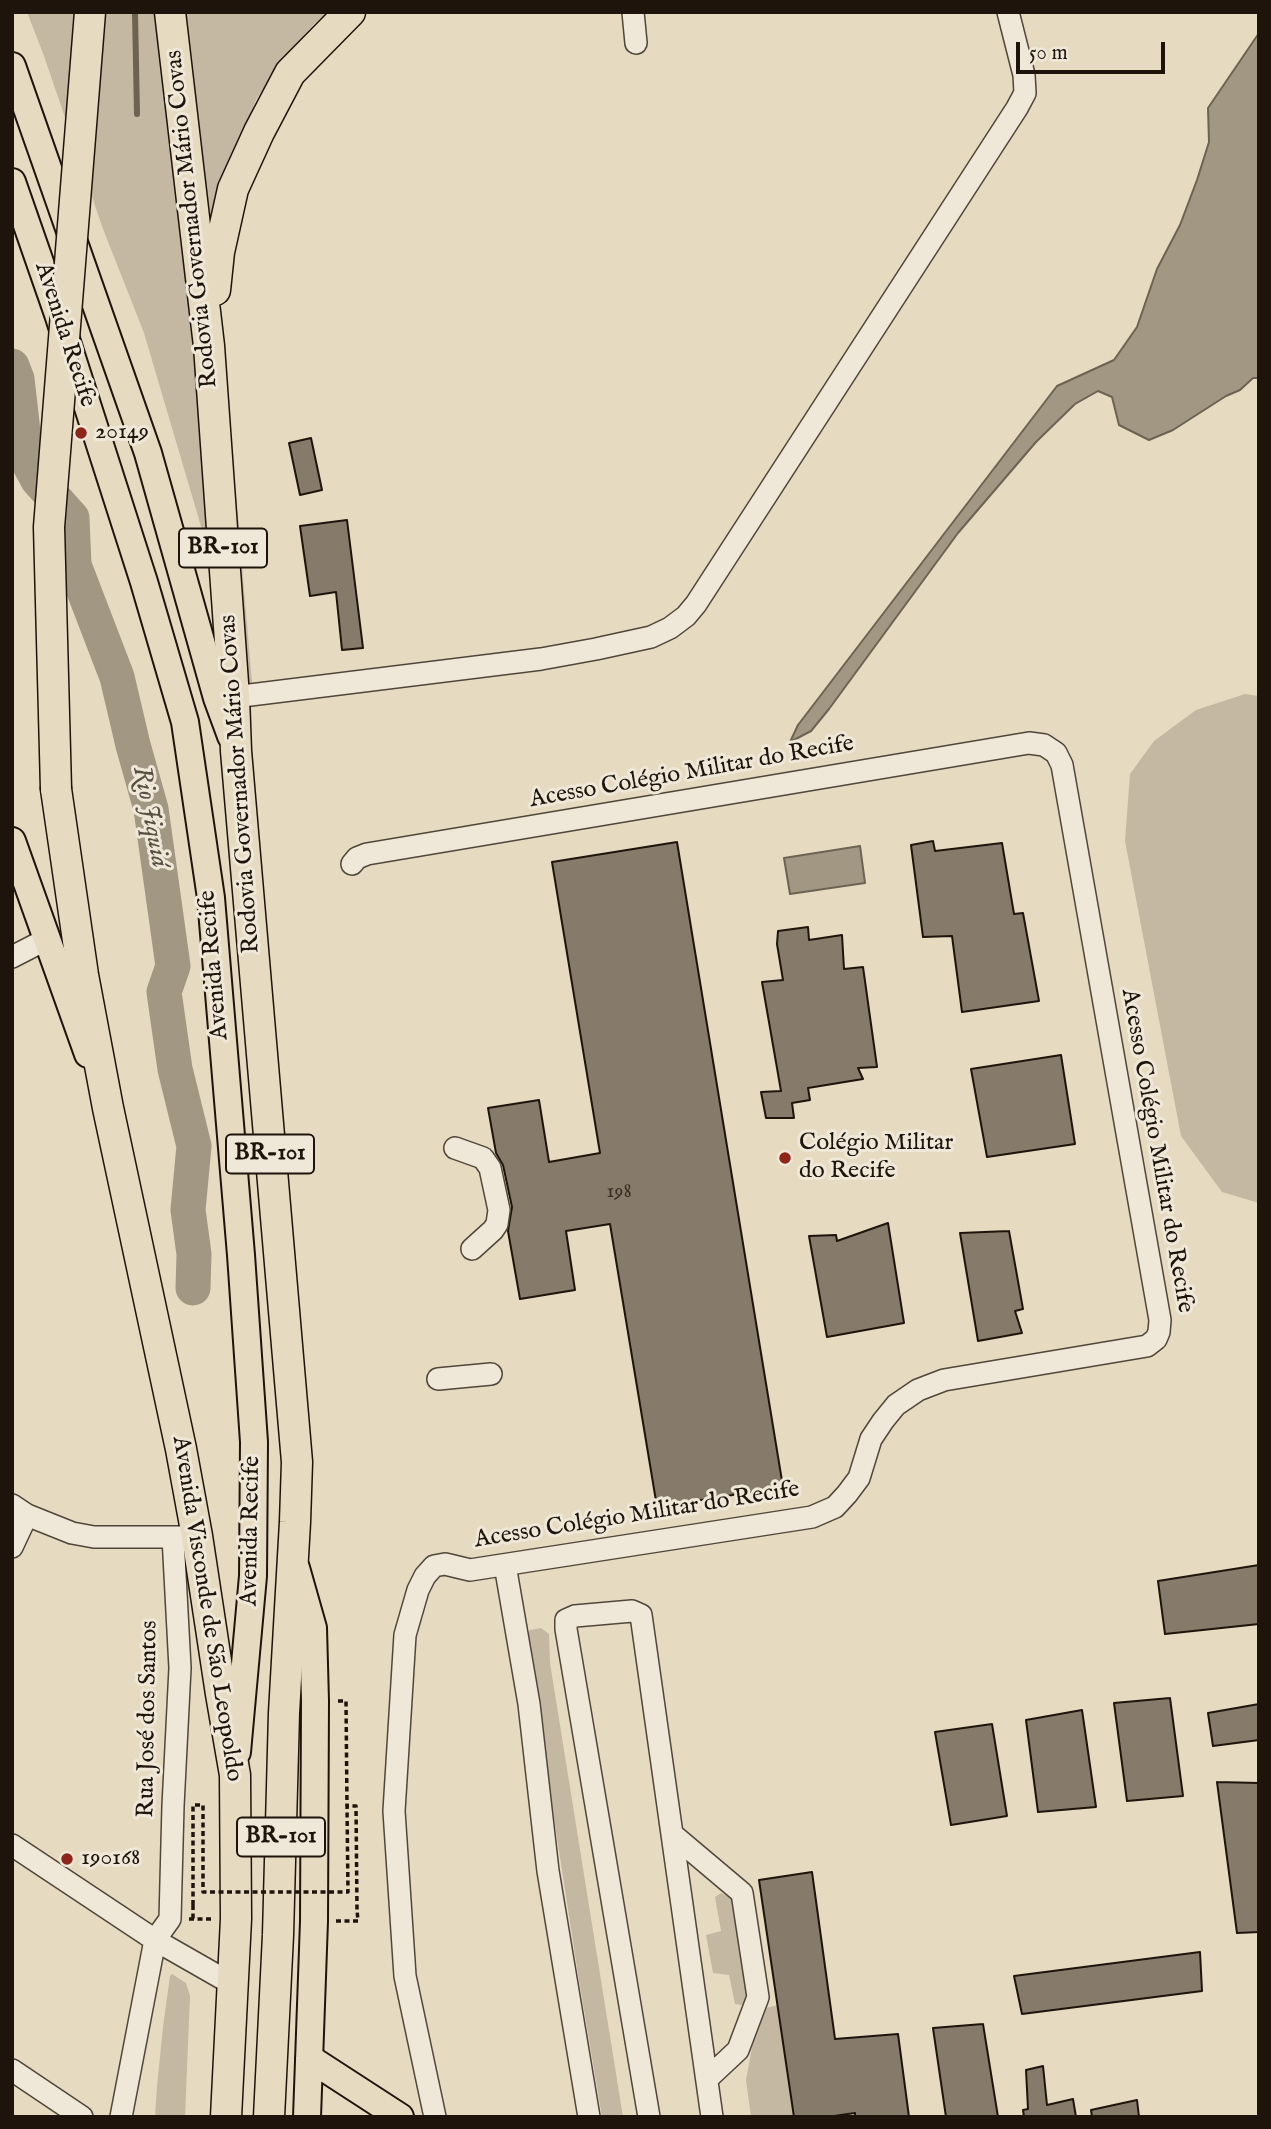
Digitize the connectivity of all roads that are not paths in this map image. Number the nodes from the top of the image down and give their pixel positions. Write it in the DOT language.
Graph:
graph roads {
  1 [pos="90,12"];
  2 [pos="170,12"];
  3 [pos="350,12"];
  4 [pos="633,12"];
  5 [pos="1008,12"];
  6 [pos="636,43"];
  7 [pos="12,66"];
  8 [pos="12,182"];
  9 [pos="209,346"];
  10 [pos="234,697"];
  11 [pos="236,751"];
  12 [pos="12,841"];
  13 [pos="352,864"];
  14 [pos="19,886"];
  15 [pos="47,939"];
  16 [pos="12,957"];
  17 [pos="108,1108"];
  18 [pos="454,1148"];
  19 [pos="472,1249"];
  20 [pos="491,1374"];
  21 [pos="438,1379"];
  22 [pos="20,1510"];
  23 [pos="185,1536"];
  24 [pos="12,1548"];
  25 [pos="293,1557"];
  26 [pos="505,1565"];
  27 [pos="235,1775"];
  28 [pos="672,1834"];
  29 [pos="12,1845"];
  30 [pos="155,1940"];
  31 [pos="232,1984"];
  32 [pos="309,2058"];
  33 [pos="12,2070"];
  34 [pos="707,2079"];
  35 [pos="82,2117"];
  36 [pos="121,2117"];
  37 [pos="226,2117"];
  38 [pos="269,2117"];
  39 [pos="307,2117"];
  40 [pos="400,2117"];
  41 [pos="435,2117"];
  42 [pos="589,2117"];
  43 [pos="649,2117"];
  44 [pos="712,2117"];
  1 -- 17 [label="highway, Avenida Visconde de São Leopoldo / BR-101, bridge"];
  2 -- 9 [label="highway, Rodovia Governador Mário Covas / BR-101"];
  3 -- 9 [label="highway"];
  4 -- 6 [label="street"];
  5 -- 10 [label="street"];
  7 -- 11 [label="main road, Avenida Recife"];
  8 -- 27 [label="main road, Avenida Recife"];
  9 -- 10 [label="highway, Rodovia Governador Mário Covas / BR-101"];
  10 -- 11 [label="highway, Rodovia Governador Mário Covas / BR-101"];
  11 -- 25 [label="highway, Rodovia Governador Mário Covas / BR-101"];
  12 -- 14 [label="main road, Avenida Visconde de São Leopoldo"];
  13 -- 26 [label="street, Acesso Colégio Militar do Recife"];
  14 -- 15 [label="main road, Avenida Visconde de São Leopoldo"];
  15 -- 16 [label="street"];
  15 -- 17 [label="main road, Avenida Visconde de São Leopoldo"];
  17 -- 23 [label="highway, Avenida Visconde de São Leopoldo / BR-101"];
  18 -- 19 [label="street"];
  20 -- 21 [label="street"];
  22 -- 23 [label="street"];
  22 -- 24 [label="street"];
  23 -- 27 [label="highway, Avenida Visconde de São Leopoldo / BR-101"];
  23 -- 30 [label="street, Rua José dos Santos"];
  25 -- 32 [label="main road"];
  25 -- 38 [label="highway, Avenida Visconde de São Leopoldo / BR-101"];
  26 -- 41 [label="street, Acesso Colégio Militar do Recife"];
  26 -- 42 [label="street"];
  27 -- 31 [label="highway, Avenida Visconde de São Leopoldo / BR-101"];
  28 -- 34 [label="street"];
  28 -- 34 [label="street"];
  28 -- 43 [label="street"];
  29 -- 30 [label="street"];
  30 -- 31 [label="street"];
  30 -- 36 [label="street"];
  31 -- 37 [label="highway, Avenida Visconde de São Leopoldo / BR-101"];
  32 -- 39 [label="main road"];
  32 -- 40 [label="main road"];
  33 -- 35 [label="street"];
  34 -- 44 [label="street"];
}
